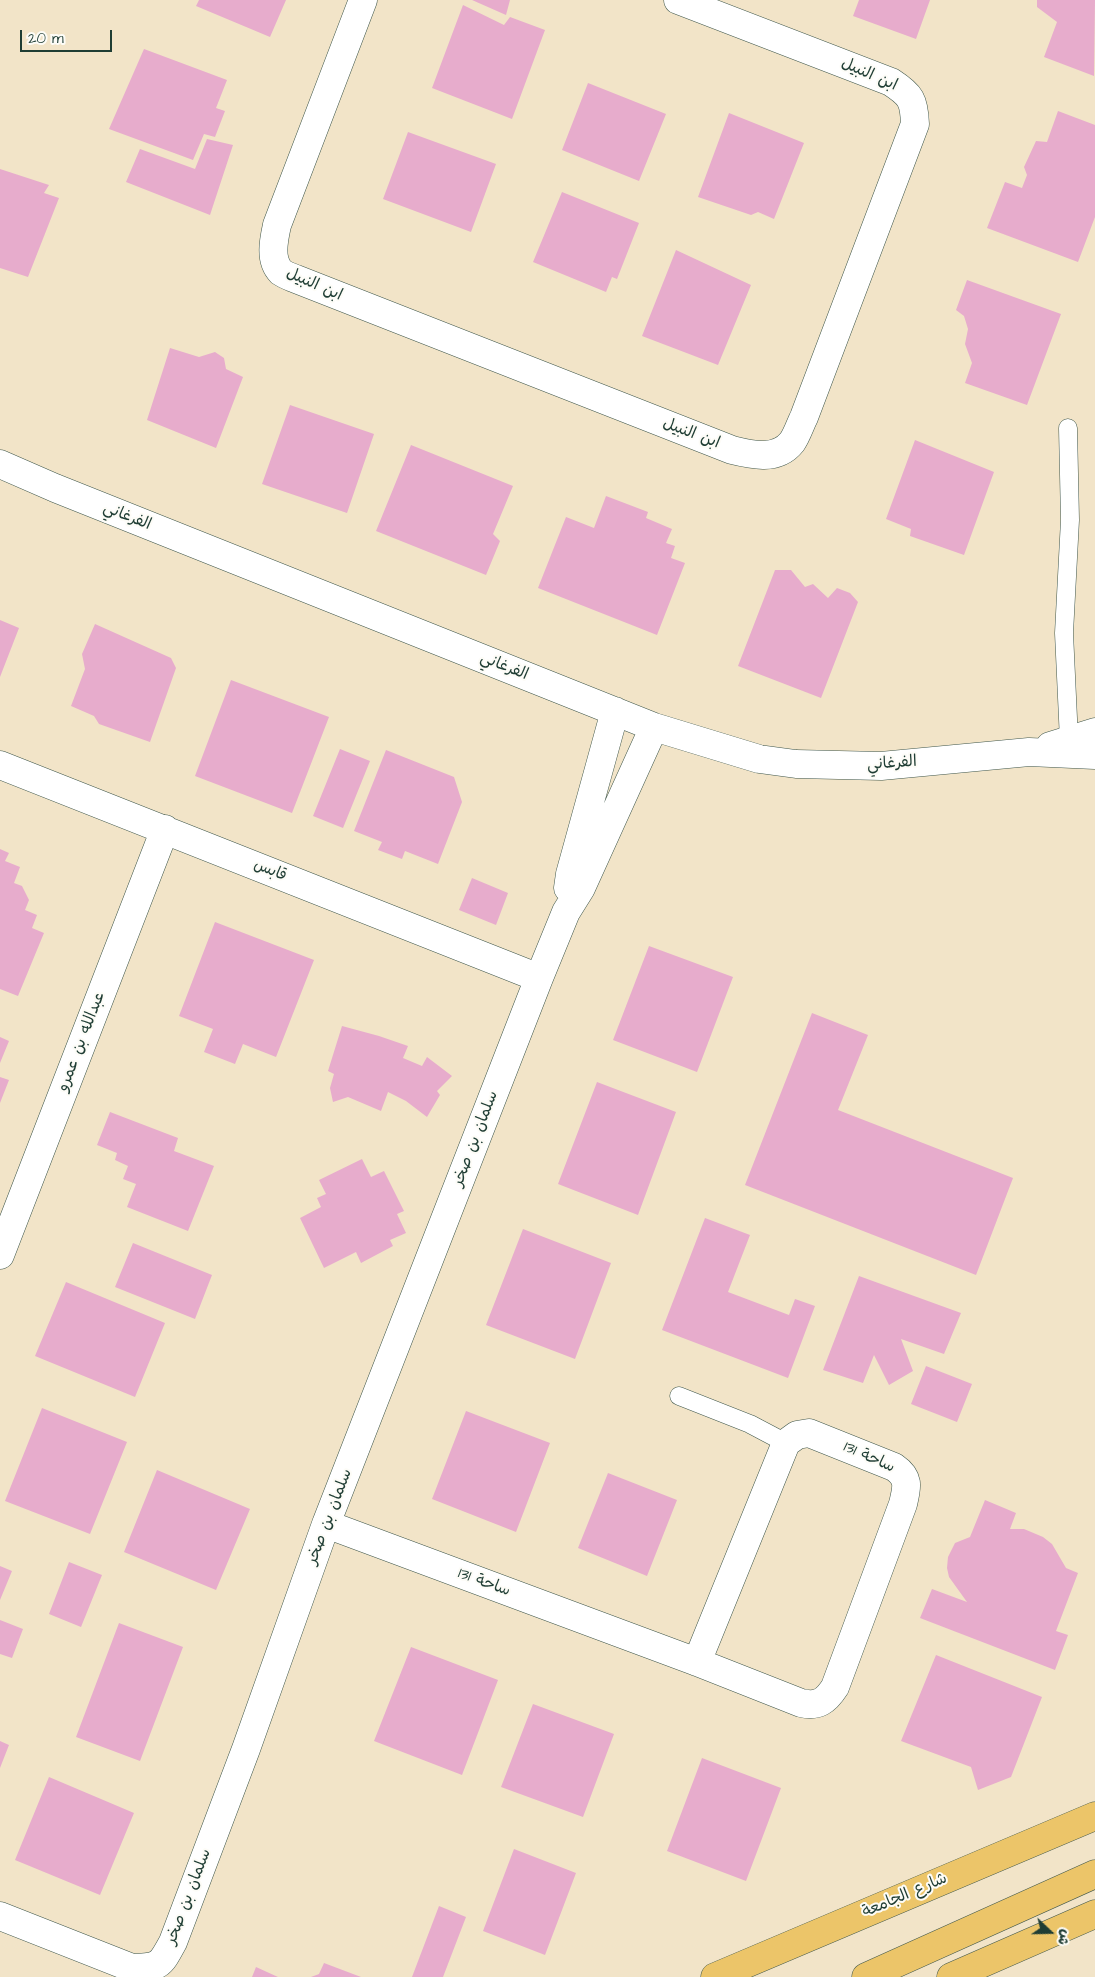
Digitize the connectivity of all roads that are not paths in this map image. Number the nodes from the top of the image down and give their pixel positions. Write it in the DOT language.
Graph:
graph roads {
  1 [pos="364,0"];
  2 [pos="678,0"];
  3 [pos="716,6"];
  4 [pos="1068,428"];
  5 [pos="0,464"];
  6 [pos="615,711"];
  7 [pos="654,727"];
  8 [pos="1095,732"];
  9 [pos="1070,740"];
  10 [pos="1029,752"];
  11 [pos="1095,755"];
  12 [pos="0,766"];
  13 [pos="165,829"];
  14 [pos="566,912"];
  15 [pos="539,978"];
  16 [pos="0,1255"];
  17 [pos="679,1396"];
  18 [pos="786,1443"];
  19 [pos="326,1524"];
  20 [pos="698,1662"];
  21 [pos="1095,1816"];
  22 [pos="1095,1874"];
  23 [pos="1095,1914"];
  24 [pos="0,1916"];
  25 [pos="715,1977"];
  26 [pos="866,1977"];
  27 [pos="951,1977"];
  1 -- 3 [label="street, ابن النبيل"];
  2 -- 3 [label="street, ابن النبيل"];
  4 -- 9 [label="lane"];
  5 -- 6 [label="street, الفرغاني"];
  6 -- 7 [label="street, الفرغاني"];
  6 -- 14 [label="street, سلمان بن صخر"];
  7 -- 10 [label="street, الفرغاني"];
  7 -- 14 [label="street, سلمان بن صخر"];
  8 -- 9 [label="street, الفرغاني"];
  9 -- 10 [label="street, الفرغاني"];
  10 -- 11 [label="street, الفرغاني"];
  12 -- 13 [label="street, قابس"];
  13 -- 15 [label="street, قابس"];
  13 -- 16 [label="street, عبدالله بن عمرو"];
  14 -- 15 [label="street, سلمان بن صخر"];
  15 -- 19 [label="street, سلمان بن صخر"];
  17 -- 18 [label="lane"];
  18 -- 20 [label="street"];
  18 -- 20 [label="street, ساحة 131"];
  19 -- 20 [label="street, ساحة 131"];
  19 -- 24 [label="street, سلمان بن صخر"];
  21 -- 25 [label="main road, شارع الجامعة"];
  22 -- 26 [label="main road"];
  23 -- 27 [label="main road"];
}
